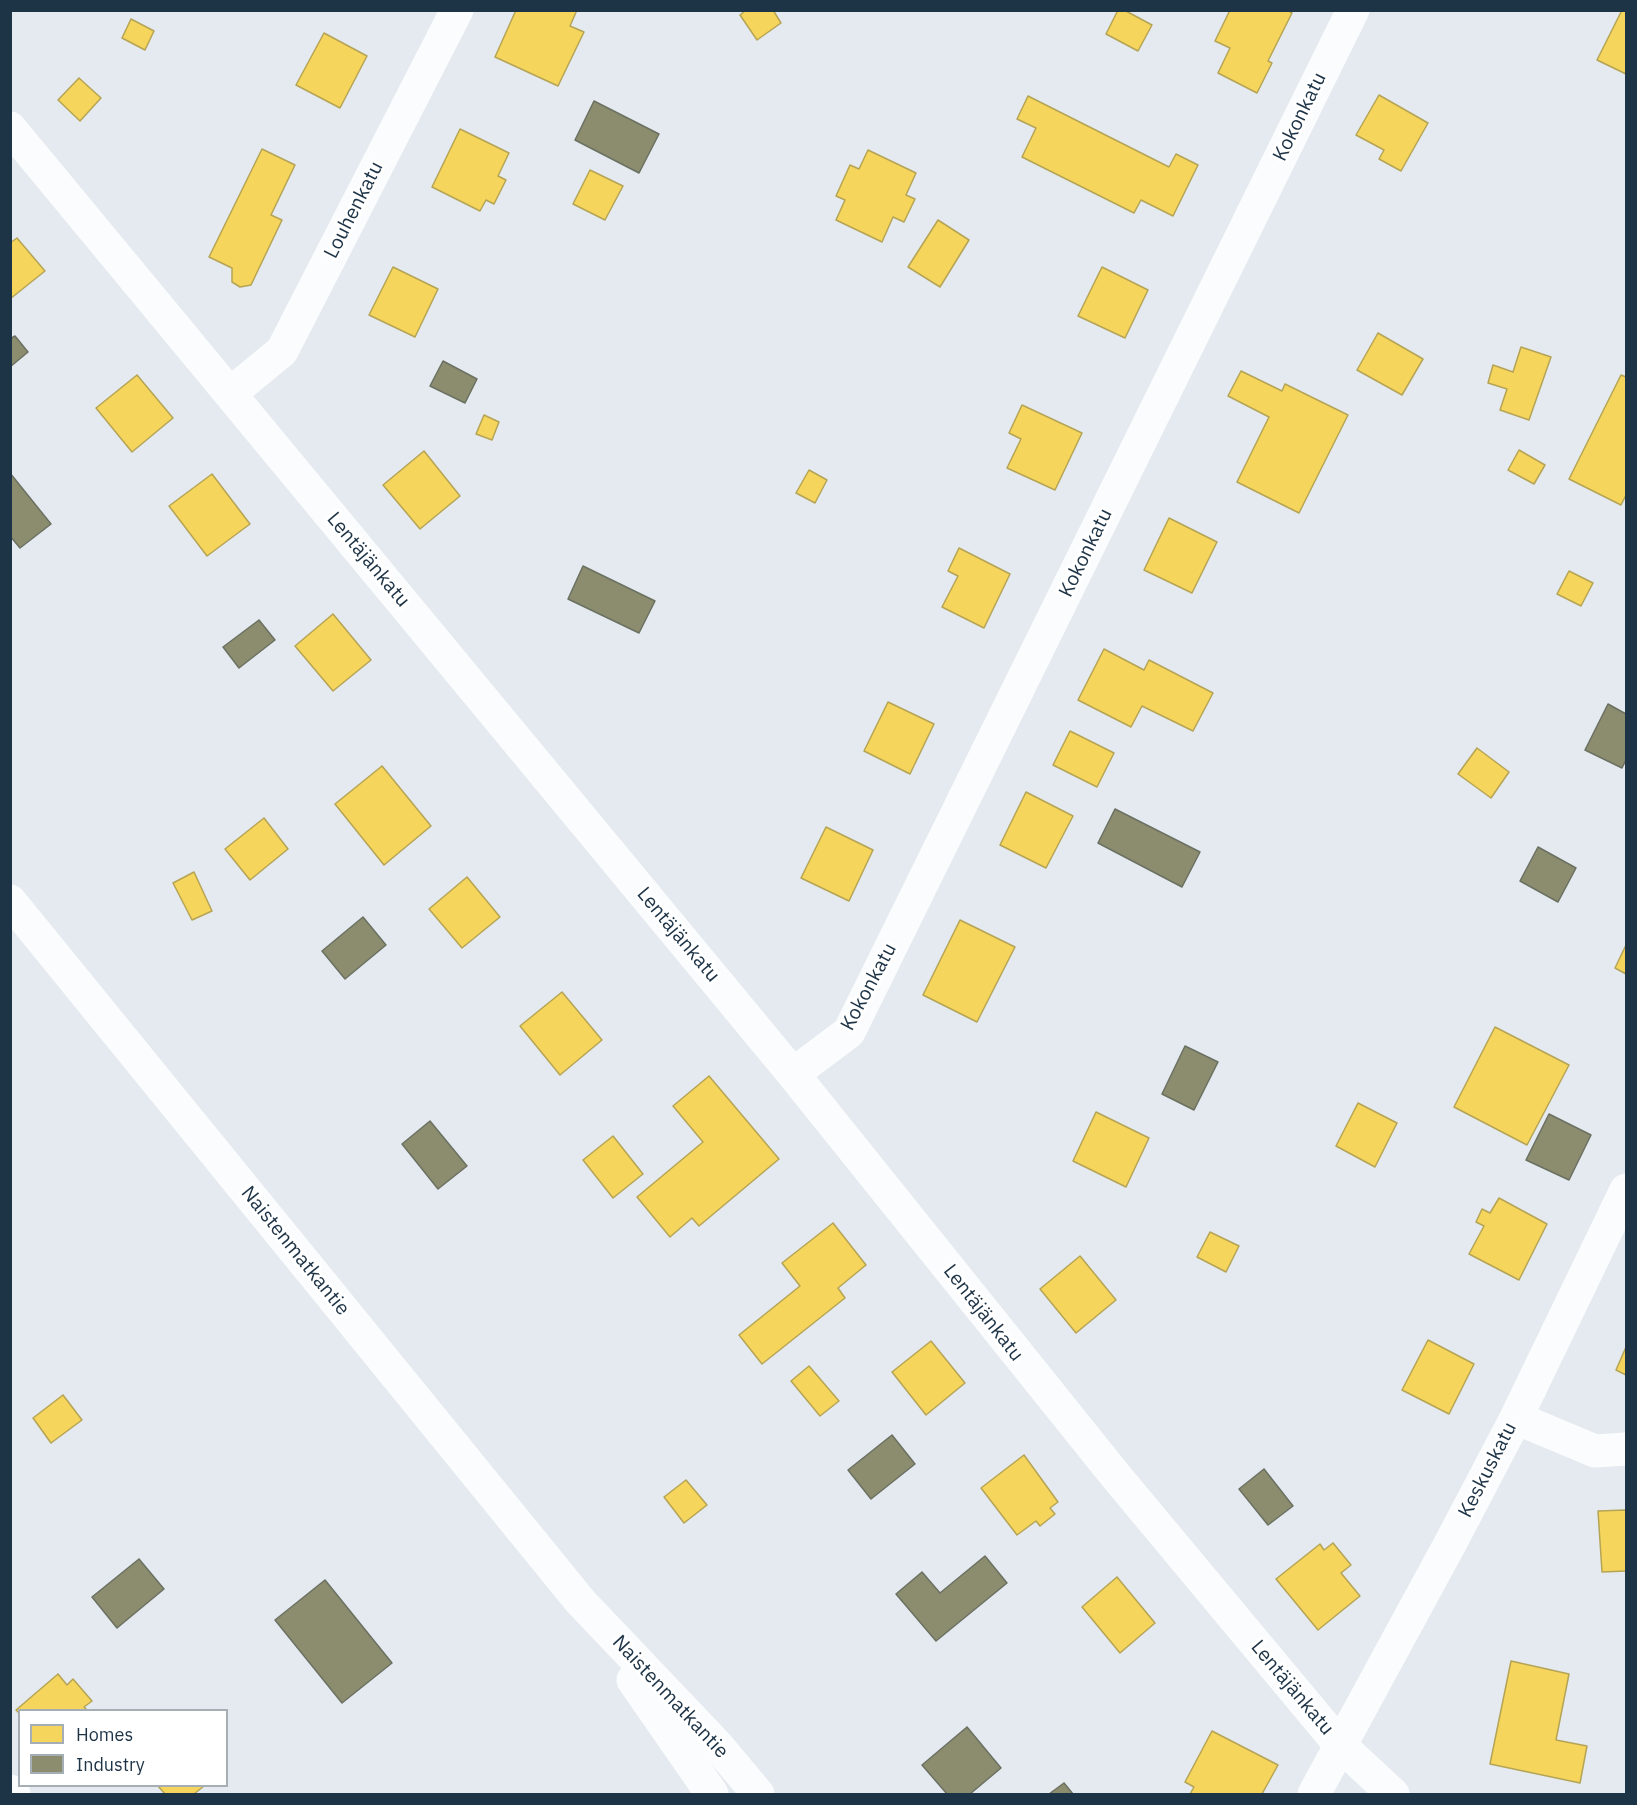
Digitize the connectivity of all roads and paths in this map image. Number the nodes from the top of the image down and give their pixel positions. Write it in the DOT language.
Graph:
graph roads {
  1 [pos="457,10"];
  2 [pos="1353,10"];
  3 [pos="10,128"];
  4 [pos="231,393"];
  5 [pos="10,901"];
  6 [pos="793,1074"];
  7 [pos="1626,1190"];
  8 [pos="1516,1418"];
  9 [pos="1626,1449"];
  10 [pos="580,1602"];
  11 [pos="1340,1745"];
  12 [pos="10,1791"];
  13 [pos="14,1794"];
  14 [pos="712,1794"];
  15 [pos="758,1794"];
  16 [pos="1314,1794"];
  17 [pos="1393,1794"];
  1 -- 4 [label="street, Louhenkatu"];
  2 -- 6 [label="street, Kokonkatu"];
  3 -- 4 [label="street, Lentäjänkatu"];
  4 -- 6 [label="street, Lentäjänkatu"];
  5 -- 10 [label="street, Naistenmatkantie"];
  6 -- 11 [label="street, Lentäjänkatu"];
  7 -- 8 [label="street, Keskuskatu"];
  8 -- 9 [label="street"];
  8 -- 11 [label="street, Keskuskatu"];
  10 -- 14 [label="street, Naistenmatkantie"];
  10 -- 15 [label="street, Naistenmatkantie"];
  11 -- 16 [label="street, Keskuskatu"];
  11 -- 17 [label="street"];
  12 -- 13 [label="street"];
}
